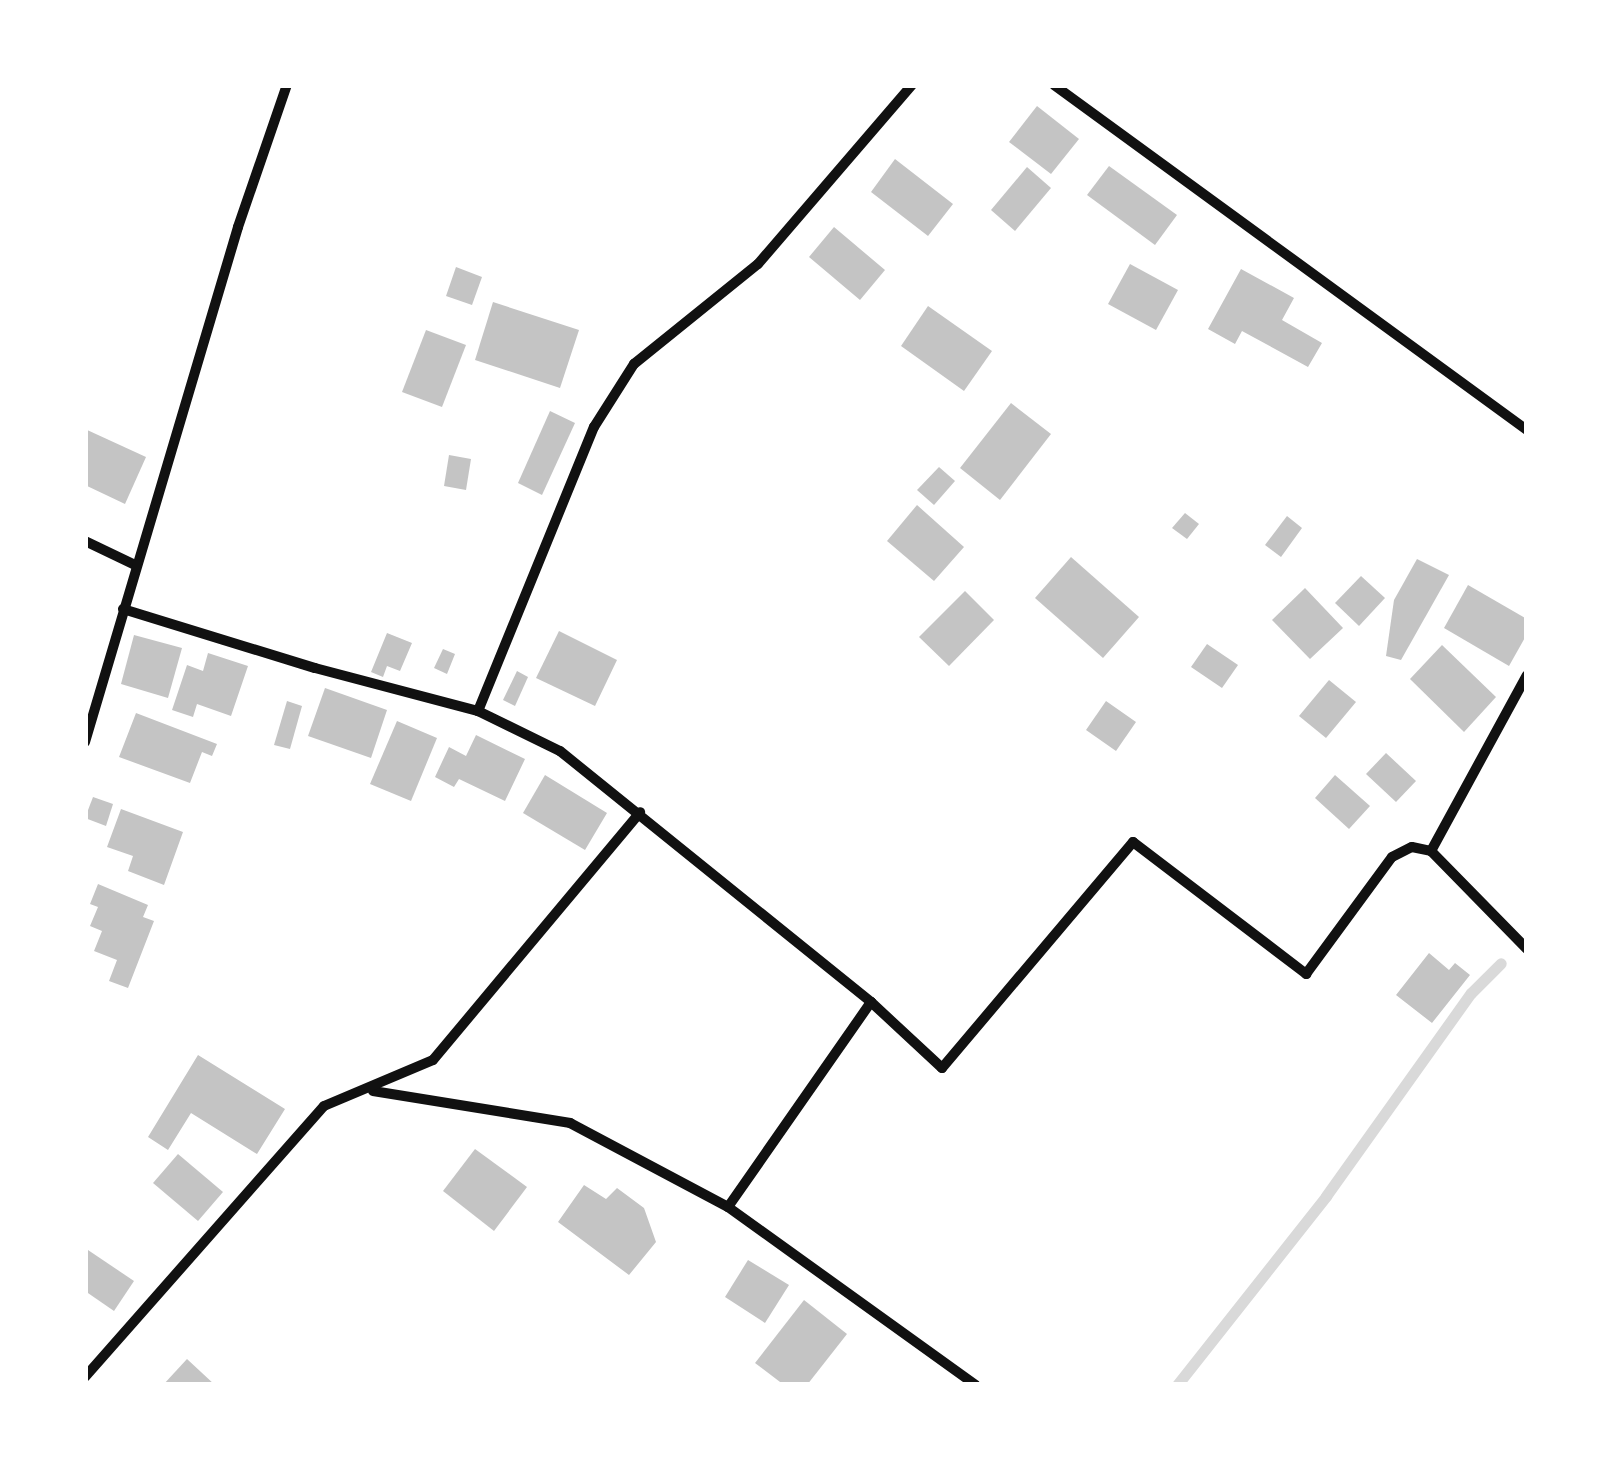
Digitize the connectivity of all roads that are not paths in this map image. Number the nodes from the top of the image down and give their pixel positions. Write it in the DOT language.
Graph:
graph roads {
  1 [pos="287,85"];
  2 [pos="912,85"];
  3 [pos="1054,85"];
  4 [pos="1527,430"];
  5 [pos="85,541"];
  6 [pos="135,564"];
  7 [pos="123,609"];
  8 [pos="1527,674"];
  9 [pos="478,711"];
  10 [pos="85,742"];
  11 [pos="640,812"];
  12 [pos="1431,851"];
  13 [pos="1527,949"];
  14 [pos="870,1002"];
  15 [pos="370,1090"];
  16 [pos="728,1207"];
  17 [pos="85,1377"];
  18 [pos="976,1385"];
  1 -- 6 [label="street"];
  2 -- 9 [label="street"];
  3 -- 4 [label="street"];
  5 -- 6 [label="street"];
  6 -- 7 [label="street"];
  7 -- 9 [label="street"];
  7 -- 10 [label="street"];
  8 -- 12 [label="street"];
  9 -- 11 [label="street"];
  11 -- 14 [label="street"];
  11 -- 15 [label="street"];
  12 -- 13 [label="street"];
  12 -- 14 [label="street"];
  14 -- 16 [label="street"];
  15 -- 16 [label="street"];
  15 -- 17 [label="street"];
  16 -- 18 [label="street"];
}
